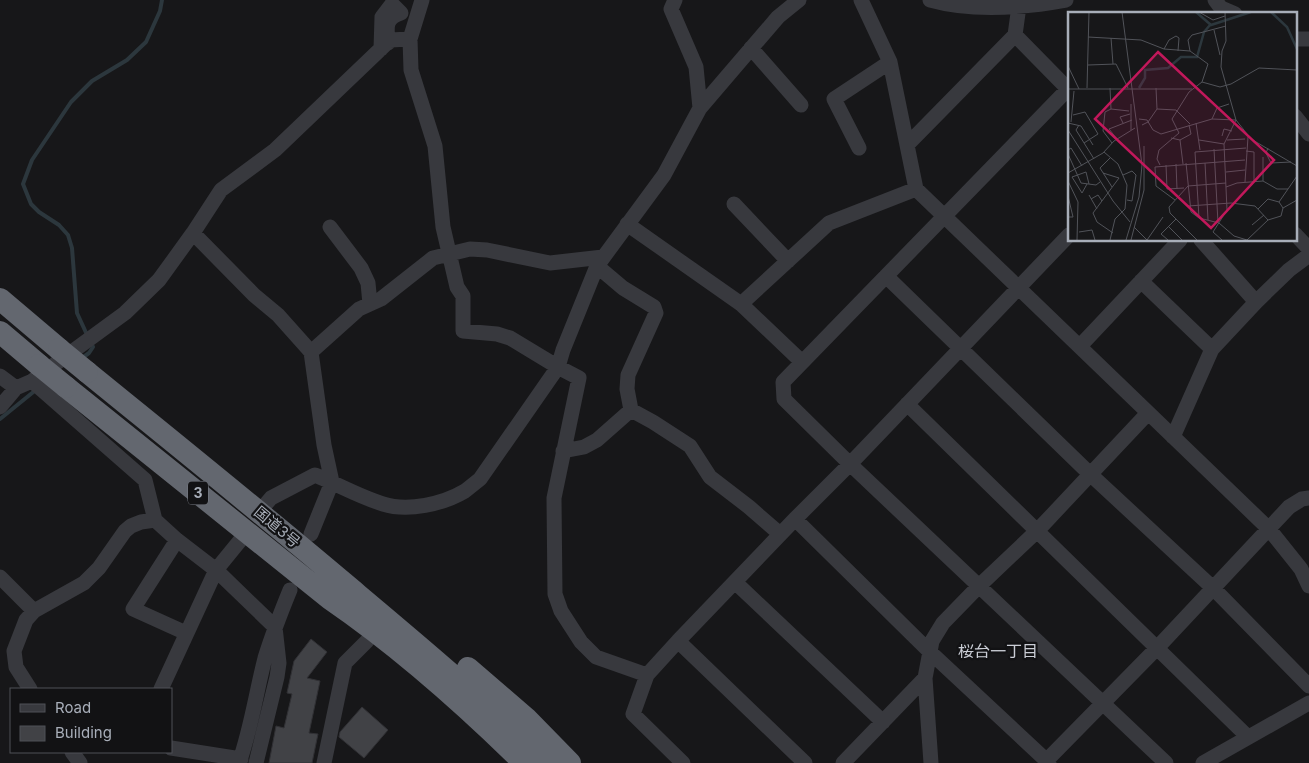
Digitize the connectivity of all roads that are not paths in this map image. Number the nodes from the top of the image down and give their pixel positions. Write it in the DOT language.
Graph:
graph roads {
  1 [pos="422,0"];
  2 [pos="675,0"];
  3 [pos="799,0"];
  4 [pos="860,0"];
  5 [pos="930,0"];
  6 [pos="1066,0"];
  7 [pos="1215,0"];
  8 [pos="1019,6"];
  9 [pos="1230,12"];
  10 [pos="1015,35"];
  11 [pos="410,39"];
  12 [pos="1296,39"];
  13 [pos="1309,39"];
  14 [pos="752,48"];
  15 [pos="890,62"];
  16 [pos="1068,90"];
  17 [pos="801,105"];
  18 [pos="700,108"];
  19 [pos="1296,117"];
  20 [pos="1309,134"];
  21 [pos="907,145"];
  22 [pos="859,148"];
  23 [pos="916,189"];
  24 [pos="734,204"];
  25 [pos="943,217"];
  26 [pos="627,224"];
  27 [pos="330,227"];
  28 [pos="193,233"];
  29 [pos="1296,235"];
  30 [pos="1068,236"];
  31 [pos="1179,241"];
  32 [pos="1202,241"];
  33 [pos="1309,249"];
  34 [pos="450,254"];
  35 [pos="1309,254"];
  36 [pos="788,261"];
  37 [pos="600,262"];
  38 [pos="886,276"];
  39 [pos="1141,281"];
  40 [pos="1018,286"];
  41 [pos="0,299"];
  42 [pos="1256,302"];
  43 [pos="370,304"];
  44 [pos="740,304"];
  45 [pos="0,332"];
  46 [pos="1080,346"];
  47 [pos="960,348"];
  48 [pos="1212,349"];
  49 [pos="311,352"];
  50 [pos="802,362"];
  51 [pos="558,367"];
  52 [pos="36,373"];
  53 [pos="0,376"];
  54 [pos="16,388"];
  55 [pos="907,404"];
  56 [pos="0,407"];
  57 [pos="631,410"];
  58 [pos="1148,413"];
  59 [pos="1173,437"];
  60 [pos="563,451"];
  61 [pos="850,464"];
  62 [pos="1090,474"];
  63 [pos="332,482"];
  64 [pos="1309,498"];
  65 [pos="260,511"];
  66 [pos="795,519"];
  67 [pos="154,520"];
  68 [pos="1269,529"];
  69 [pos="1037,531"];
  70 [pos="247,532"];
  71 [pos="311,534"];
  72 [pos="780,534"];
  73 [pos="177,540"];
  74 [pos="216,570"];
  75 [pos="0,577"];
  76 [pos="736,583"];
  77 [pos="979,586"];
  78 [pos="1309,586"];
  79 [pos="1213,588"];
  80 [pos="290,590"];
  81 [pos="337,591"];
  82 [pos="34,610"];
  83 [pos="274,628"];
  84 [pos="186,633"];
  85 [pos="367,641"];
  86 [pos="678,641"];
  87 [pos="1157,648"];
  88 [pos="930,652"];
  89 [pos="648,675"];
  90 [pos="925,678"];
  91 [pos="1309,686"];
  92 [pos="29,688"];
  93 [pos="161,688"];
  94 [pos="1102,702"];
  95 [pos="1309,703"];
  96 [pos="883,722"];
  97 [pos="1248,737"];
  98 [pos="172,748"];
  99 [pos="240,761"];
  100 [pos="1047,762"];
  101 [pos="256,763"];
  102 [pos="324,763"];
  103 [pos="501,763"];
  104 [pos="524,763"];
  105 [pos="547,763"];
  106 [pos="570,763"];
  107 [pos="683,763"];
  108 [pos="805,763"];
  109 [pos="842,763"];
  110 [pos="931,763"];
  111 [pos="1166,763"];
  112 [pos="1203,763"];
  1 -- 11 [label="street"];
  2 -- 18 [label="street"];
  3 -- 14 [label="street"];
  4 -- 15 [label="street"];
  5 -- 8 [label="street"];
  6 -- 8 [label="street"];
  7 -- 9 [label="street"];
  8 -- 10 [label="street"];
  10 -- 16 [label="street"];
  10 -- 21 [label="street"];
  11 -- 28 [label="street"];
  11 -- 34 [label="street"];
  12 -- 13 [label="street"];
  14 -- 17 [label="street"];
  14 -- 18 [label="street"];
  15 -- 21 [label="street"];
  15 -- 22 [label="street"];
  16 -- 25 [label="street"];
  18 -- 26 [label="street"];
  19 -- 20 [label="street"];
  21 -- 23 [label="street"];
  23 -- 25 [label="street"];
  23 -- 36 [label="street"];
  24 -- 36 [label="street"];
  25 -- 38 [label="street"];
  25 -- 40 [label="street"];
  26 -- 37 [label="street"];
  26 -- 44 [label="street"];
  27 -- 43 [label="street"];
  28 -- 49 [label="street"];
  28 -- 52 [label="street"];
  29 -- 33 [label="street"];
  30 -- 40 [label="street"];
  31 -- 39 [label="street"];
  32 -- 42 [label="street"];
  34 -- 37 [label="street"];
  34 -- 43 [label="street"];
  34 -- 51 [label="street"];
  35 -- 42 [label="street"];
  36 -- 44 [label="street"];
  37 -- 51 [label="street"];
  37 -- 57 [label="street"];
  38 -- 47 [label="street"];
  38 -- 50 [label="street"];
  39 -- 46 [label="street"];
  39 -- 48 [label="street"];
  40 -- 46 [label="street"];
  40 -- 47 [label="street"];
  41 -- 65 [label="highway, 国道3号 / 3, bridge"];
  42 -- 48 [label="street"];
  43 -- 49 [label="street"];
  44 -- 50 [label="street"];
  45 -- 52 [label="highway, 国道3号 / 3"];
  46 -- 58 [label="street"];
  47 -- 55 [label="street"];
  47 -- 62 [label="street"];
  48 -- 59 [label="street"];
  49 -- 63 [label="street"];
  50 -- 61 [label="street"];
  51 -- 60 [label="street"];
  51 -- 63 [label="street"];
  52 -- 54 [label="street"];
  52 -- 67 [label="street"];
  52 -- 70 [label="highway, 国道3号 / 3, bridge"];
  53 -- 54 [label="street"];
  54 -- 56 [label="street"];
  55 -- 61 [label="street"];
  55 -- 69 [label="street"];
  57 -- 60 [label="street"];
  57 -- 72 [label="street"];
  58 -- 59 [label="street"];
  58 -- 62 [label="street"];
  59 -- 68 [label="street"];
  60 -- 89 [label="street"];
  61 -- 66 [label="street"];
  61 -- 77 [label="street"];
  62 -- 69 [label="street"];
  62 -- 79 [label="street"];
  63 -- 65 [label="street"];
  63 -- 71 [label="street"];
  64 -- 68 [label="street"];
  65 -- 81 [label="highway, 国道3号 / 3"];
  66 -- 72 [label="street"];
  66 -- 88 [label="street"];
  67 -- 73 [label="street"];
  67 -- 82 [label="street"];
  68 -- 78 [label="street"];
  68 -- 79 [label="street"];
  69 -- 77 [label="street"];
  69 -- 87 [label="street"];
  70 -- 74 [label="street"];
  70 -- 81 [label="highway, 国道3号 / 3"];
  72 -- 76 [label="street"];
  73 -- 74 [label="street"];
  73 -- 84 [label="street"];
  74 -- 83 [label="street"];
  74 -- 84 [label="street"];
  75 -- 82 [label="street"];
  76 -- 86 [label="street"];
  76 -- 96 [label="street"];
  77 -- 88 [label="street"];
  77 -- 94 [label="street"];
  79 -- 87 [label="street"];
  79 -- 91 [label="street"];
  80 -- 83 [label="street"];
  81 -- 85 [label="highway"];
  81 -- 104 [label="highway, 国道3号 / 3"];
  81 -- 105 [label="highway, 国道3号 / 3"];
  81 -- 106 [label="highway"];
  82 -- 92 [label="street"];
  83 -- 99 [label="street"];
  83 -- 101 [label="street"];
  84 -- 93 [label="street"];
  85 -- 102 [label="street"];
  85 -- 103 [label="highway"];
  86 -- 89 [label="street"];
  86 -- 108 [label="street"];
  87 -- 94 [label="street"];
  87 -- 97 [label="street"];
  88 -- 90 [label="street"];
  88 -- 100 [label="street"];
  89 -- 107 [label="street"];
  90 -- 96 [label="street"];
  90 -- 110 [label="street"];
  94 -- 100 [label="street"];
  94 -- 111 [label="street"];
  95 -- 97 [label="street"];
  96 -- 109 [label="street"];
  97 -- 112 [label="street"];
  98 -- 99 [label="street"];
}
